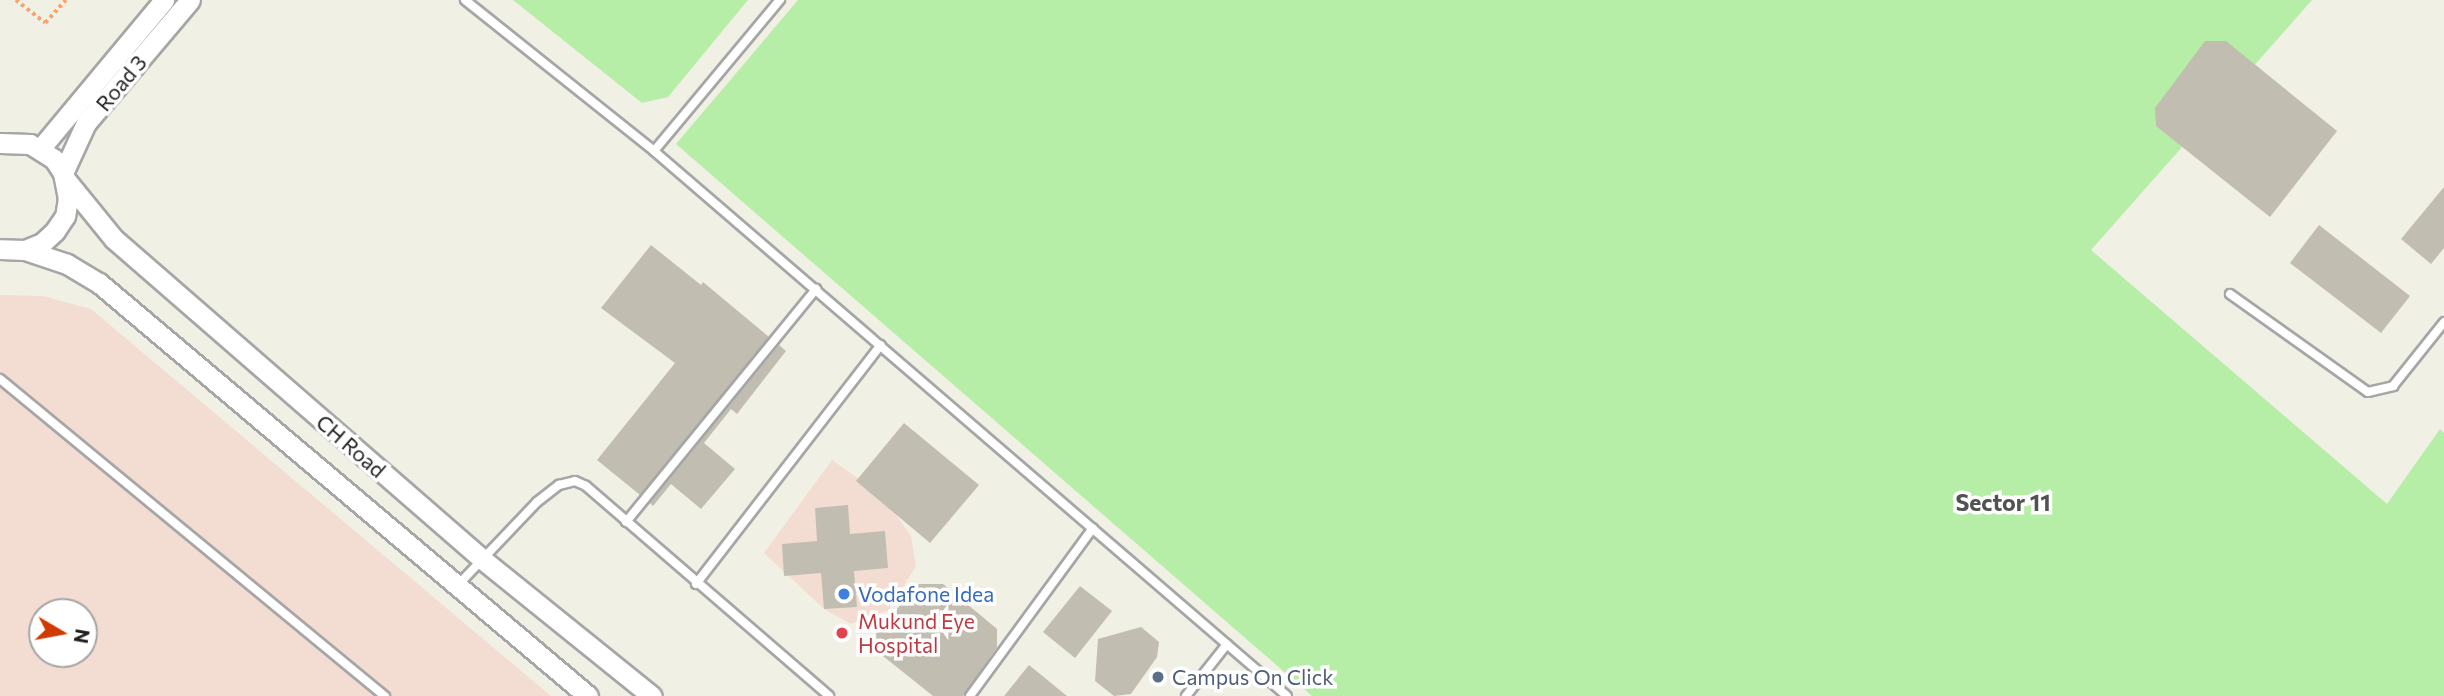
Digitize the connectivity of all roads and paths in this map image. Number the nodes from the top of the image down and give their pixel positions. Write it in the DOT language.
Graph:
graph roads {
  1 [pos="16,0"];
  2 [pos="65,0"];
  3 [pos="164,0"];
  4 [pos="190,0"];
  5 [pos="464,0"];
  6 [pos="780,0"];
  7 [pos="6,140"];
  8 [pos="40,149"];
  9 [pos="654,151"];
  10 [pos="64,176"];
  11 [pos="0,249"];
  12 [pos="25,250"];
  13 [pos="816,289"];
  14 [pos="2230,293"];
  15 [pos="2444,322"];
  16 [pos="881,345"];
  17 [pos="0,379"];
  18 [pos="626,522"];
  19 [pos="1093,528"];
  20 [pos="482,559"];
  21 [pos="696,584"];
  22 [pos="457,586"];
  23 [pos="1227,645"];
  24 [pos="385,696"];
  25 [pos="588,696"];
  26 [pos="652,696"];
  27 [pos="829,696"];
  28 [pos="970,696"];
  29 [pos="1186,696"];
  30 [pos="1287,696"];
  1 -- 2 [label="path"];
  3 -- 8 [label="street, Road 3"];
  4 -- 10 [label="street, Road 3"];
  5 -- 9 [label="lane"];
  6 -- 9 [label="lane"];
  7 -- 8 [label="street, CH Road"];
  8 -- 10 [label="street, CH Road"];
  9 -- 13 [label="lane"];
  10 -- 12 [label="street"];
  10 -- 20 [label="street, CH Road"];
  11 -- 12 [label="street, CH Road"];
  12 -- 22 [label="street, CH Road"];
  13 -- 16 [label="lane"];
  13 -- 18 [label="lane"];
  14 -- 15 [label="lane"];
  16 -- 19 [label="lane"];
  16 -- 21 [label="lane"];
  17 -- 24 [label="lane"];
  18 -- 20 [label="lane"];
  18 -- 21 [label="lane"];
  19 -- 23 [label="lane"];
  19 -- 28 [label="lane"];
  20 -- 22 [label="lane"];
  20 -- 26 [label="street, CH Road"];
  21 -- 27 [label="lane"];
  22 -- 25 [label="street, CH Road"];
  23 -- 29 [label="lane"];
  23 -- 30 [label="lane"];
}
